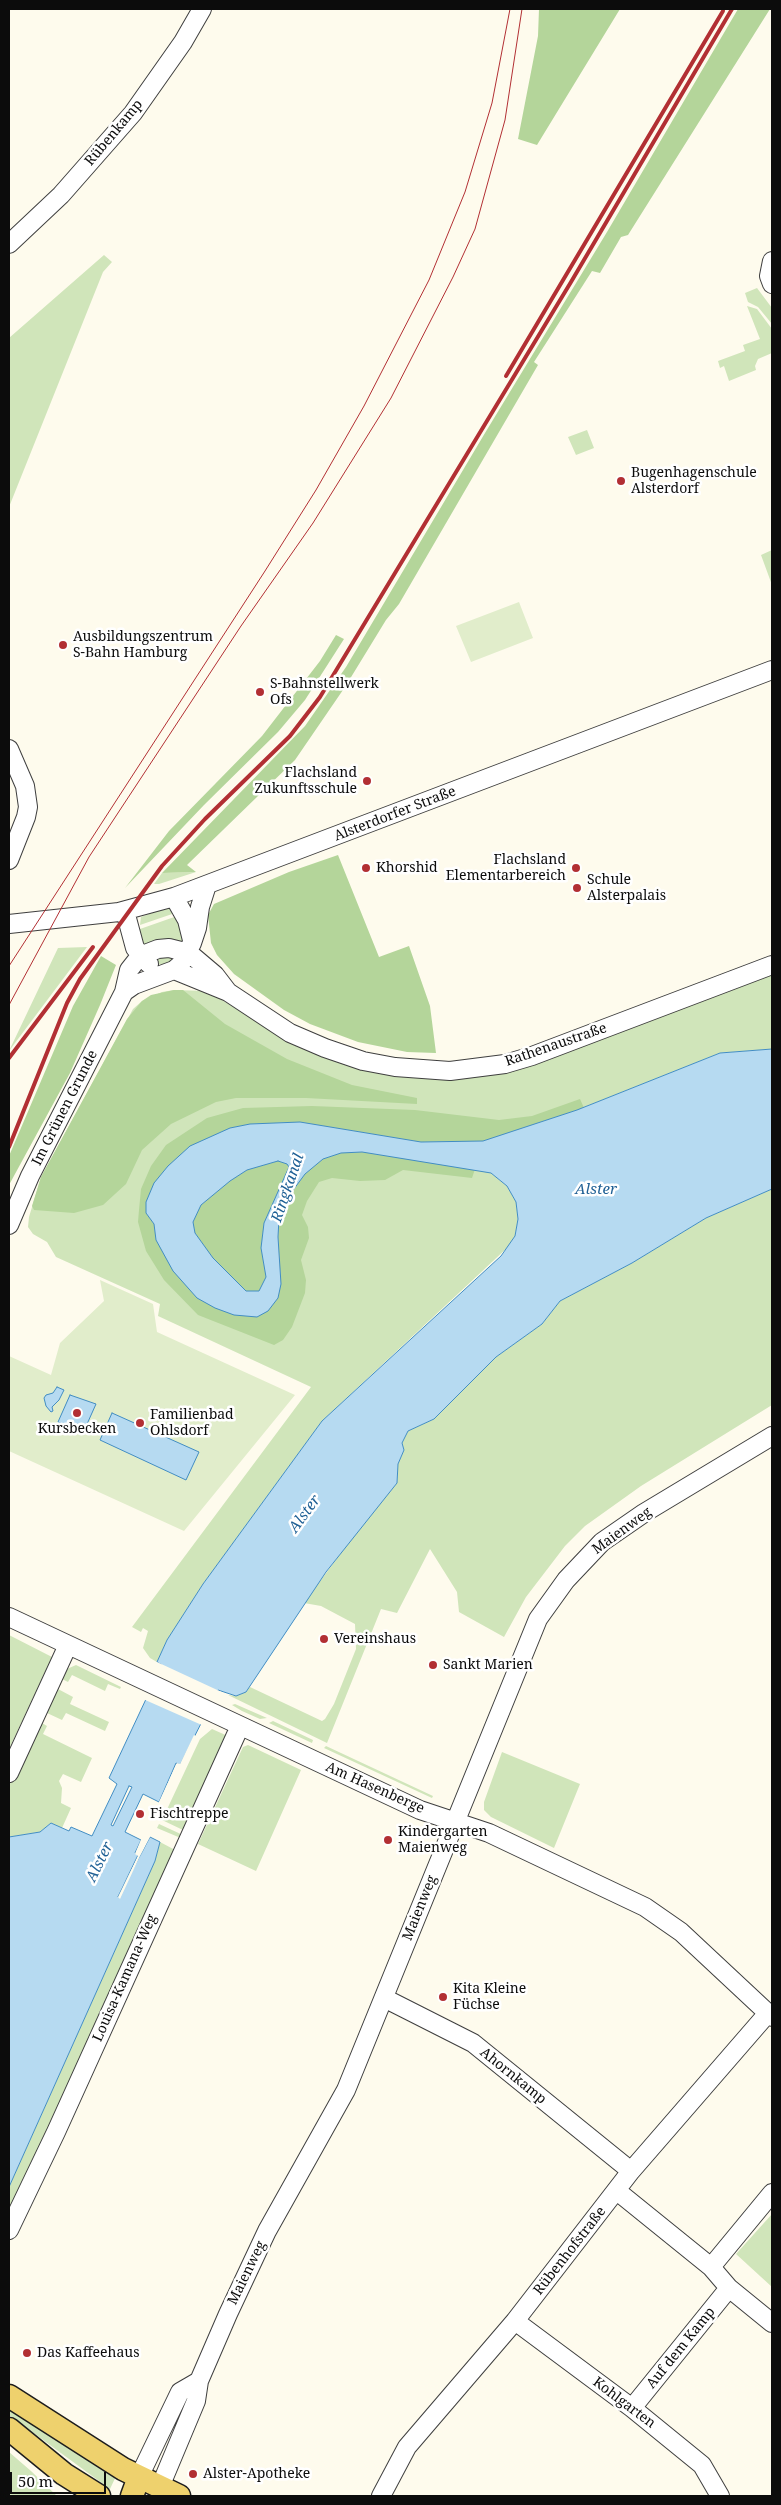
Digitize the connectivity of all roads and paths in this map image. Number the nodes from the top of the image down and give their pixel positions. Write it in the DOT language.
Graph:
graph roads {
  1 [pos="202,9"];
  2 [pos="9,244"];
  3 [pos="772,261"];
  4 [pos="772,284"];
  5 [pos="772,670"];
  6 [pos="9,749"];
  7 [pos="9,860"];
  8 [pos="207,885"];
  9 [pos="174,897"];
  10 [pos="126,911"];
  11 [pos="9,924"];
  12 [pos="191,948"];
  13 [pos="140,956"];
  14 [pos="772,965"];
  15 [pos="168,972"];
  16 [pos="124,992"];
  17 [pos="228,992"];
  18 [pos="9,1225"];
  19 [pos="772,1436"];
  20 [pos="9,1617"];
  21 [pos="68,1645"];
  22 [pos="240,1726"];
  23 [pos="9,1773"];
  24 [pos="456,1821"];
  25 [pos="384,1998"];
  26 [pos="770,2015"];
  27 [pos="631,2170"];
  28 [pos="617,2191"];
  29 [pos="772,2193"];
  30 [pos="9,2230"];
  31 [pos="711,2267"];
  32 [pos="729,2288"];
  33 [pos="515,2321"];
  34 [pos="772,2322"];
  35 [pos="199,2381"];
  36 [pos="9,2396"];
  37 [pos="632,2408"];
  38 [pos="9,2429"];
  39 [pos="64,2474"];
  40 [pos="136,2487"];
  41 [pos="165,2493"];
  42 [pos="76,2496"];
  43 [pos="99,2496"];
  44 [pos="381,2496"];
  45 [pos="720,2496"];
  1 -- 2 [label="street, Rübenkamp"];
  3 -- 4 [label="street"];
  5 -- 8 [label="street, Alsterdorfer Straße"];
  6 -- 7 [label="street"];
  8 -- 9 [label="street, Alsterdorfer Straße"];
  8 -- 12 [label="street"];
  9 -- 10 [label="street, Alsterdorfer Straße"];
  9 -- 12 [label="street"];
  10 -- 11 [label="street, Alsterdorfer Straße"];
  10 -- 13 [label="street"];
  12 -- 13 [label="street"];
  12 -- 15 [label="street"];
  12 -- 17 [label="street, Rathenaustraße"];
  13 -- 15 [label="street"];
  13 -- 16 [label="street, Im Grünen Grunde"];
  14 -- 17 [label="street, Rathenaustraße"];
  15 -- 16 [label="street"];
  15 -- 17 [label="street, Rathenaustraße"];
  16 -- 18 [label="street, Im Grünen Grunde"];
  19 -- 24 [label="street, Maienweg"];
  20 -- 21 [label="street, Am Hasenberge"];
  21 -- 22 [label="street, Am Hasenberge"];
  21 -- 23 [label="street"];
  22 -- 24 [label="street, Am Hasenberge"];
  22 -- 30 [label="street, Louisa-Kamana-Weg"];
  24 -- 25 [label="street, Maienweg"];
  24 -- 26 [label="street, Am Hasenberge"];
  25 -- 27 [label="street, Ahornkamp"];
  25 -- 35 [label="street, Maienweg"];
  26 -- 27 [label="street, Rübenhofstraße"];
  27 -- 28 [label="street, Rübenhofstraße"];
  28 -- 31 [label="street"];
  28 -- 33 [label="street, Rübenhofstraße"];
  29 -- 31 [label="street"];
  31 -- 32 [label="street"];
  32 -- 34 [label="street"];
  32 -- 37 [label="street, Auf dem Kamp"];
  33 -- 37 [label="street, Kohlgarten"];
  33 -- 44 [label="street, Rübenhofstraße"];
  35 -- 40 [label="street"];
  35 -- 41 [label="street, Maienweg"];
  36 -- 40 [label="main road"];
  37 -- 45 [label="street, Kohlgarten"];
  38 -- 39 [label="main road"];
  39 -- 42 [label="main road"];
  39 -- 43 [label="main road"];
  40 -- 41 [label="main road"];
}
